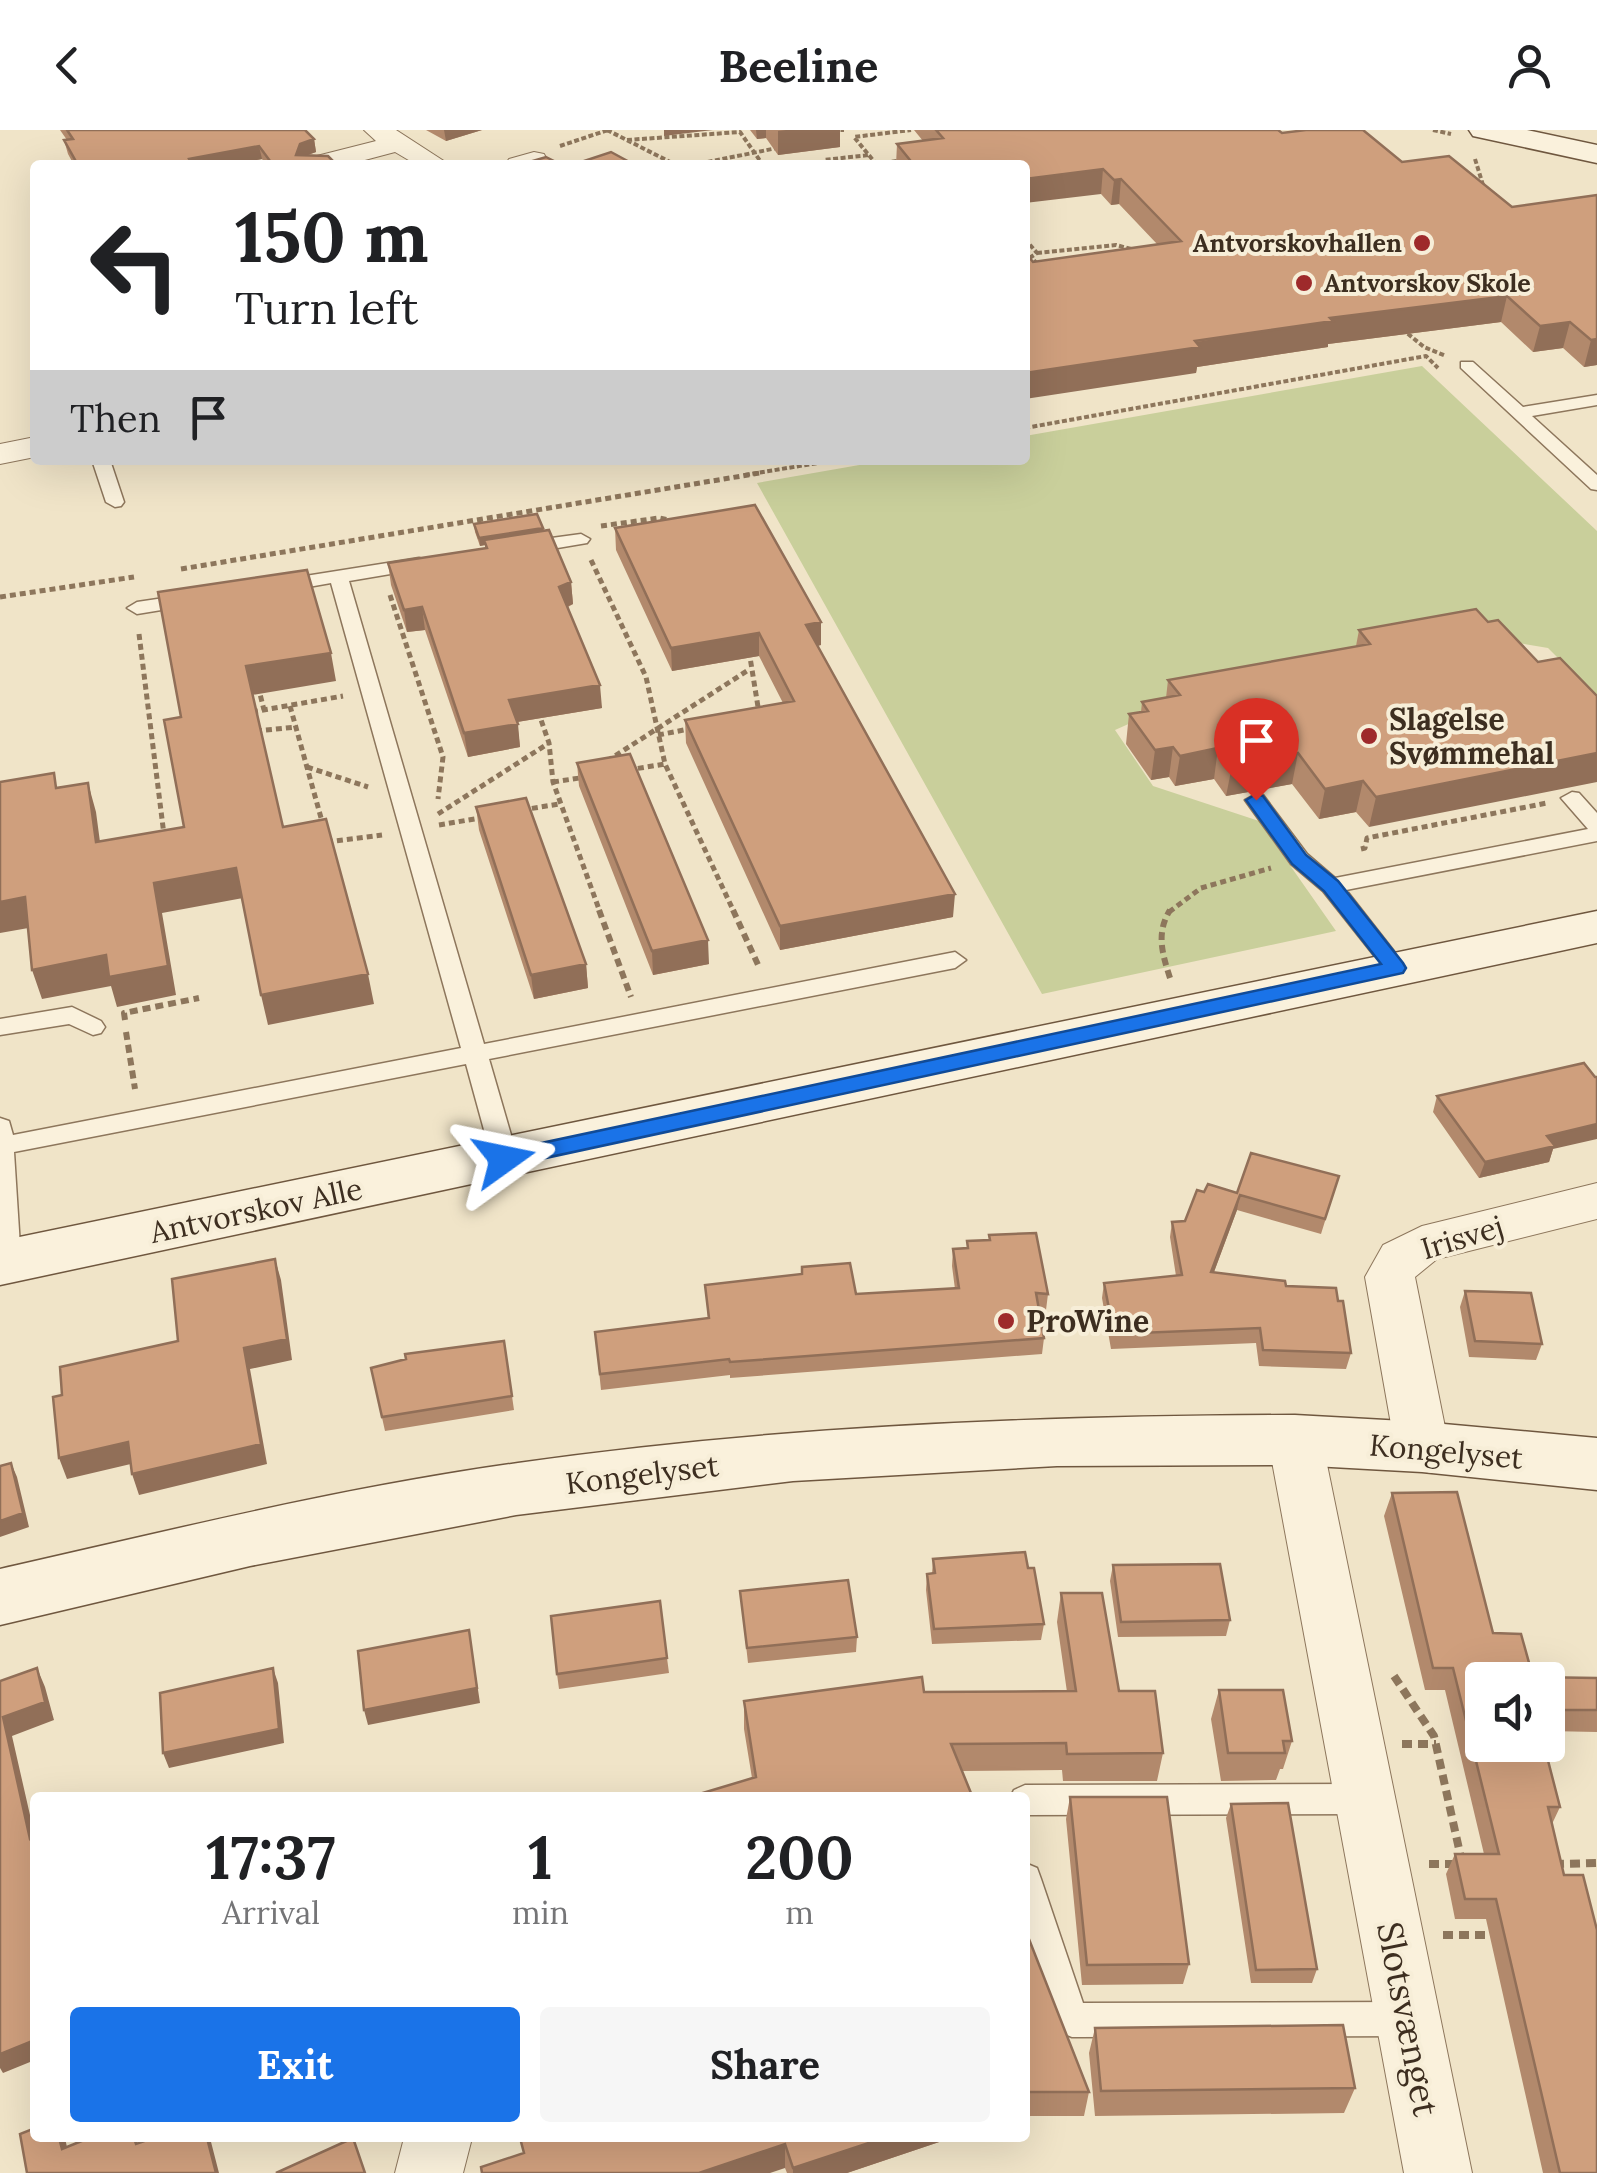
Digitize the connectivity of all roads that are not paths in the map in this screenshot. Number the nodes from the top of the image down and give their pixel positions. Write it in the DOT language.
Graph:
graph roads {
  1 [pos="388,136"];
  2 [pos="1574,136"];
  3 [pos="1482,140"];
  4 [pos="328,160"];
  5 [pos="428,160"];
  6 [pos="1468,365"];
  7 [pos="1597,400"];
  8 [pos="1519,413"];
  9 [pos="1597,417"];
  10 [pos="1535,428"];
  11 [pos="30,448"];
  12 [pos="0,454"];
  13 [pos="103,465"];
  14 [pos="1593,476"];
  15 [pos="115,502"];
  16 [pos="581,539"];
  17 [pos="495,552"];
  18 [pos="439,561"];
  19 [pos="338,577"];
  20 [pos="254,590"];
  21 [pos="204,598"];
  22 [pos="137,608"];
  23 [pos="1572,798"];
  24 [pos="1256,800"];
  25 [pos="1597,830"];
  26 [pos="1331,886"];
  27 [pos="1597,926"];
  28 [pos="955,960"];
  29 [pos="1396,968"];
  30 [pos="0,1027"];
  31 [pos="93,1027"];
  32 [pos="476,1054"];
  33 [pos="0,1127"];
  34 [pos="1,1146"];
  35 [pos="504,1159"];
  36 [pos="1597,1201"];
  37 [pos="4,1262"];
  38 [pos="1295,1440"];
  39 [pos="1422,1447"];
  40 [pos="1597,1464"];
  41 [pos="0,1596"];
  42 [pos="1365,1799"];
  43 [pos="1030,1800"];
  44 [pos="1030,1894"];
  45 [pos="1408,2019"];
  46 [pos="437,2142"];
  47 [pos="429,2173"];
  48 [pos="1438,2173"];
  1 -- 4 [label="street"];
  1 -- 5 [label="street"];
  2 -- 3 [label="street"];
  6 -- 8 [label="lane"];
  7 -- 8 [label="lane"];
  8 -- 10 [label="lane"];
  9 -- 10 [label="lane"];
  10 -- 14 [label="lane"];
  11 -- 12 [label="street"];
  13 -- 15 [label="lane"];
  16 -- 17 [label="lane"];
  18 -- 19 [label="lane"];
  19 -- 20 [label="lane"];
  19 -- 32 [label="lane"];
  21 -- 22 [label="lane"];
  23 -- 25 [label="lane"];
  24 -- 26 [label="lane"];
  25 -- 26 [label="lane"];
  26 -- 29 [label="lane"];
  27 -- 29 [label="street, Antvorskov Alle"];
  28 -- 32 [label="lane"];
  29 -- 35 [label="street, Antvorskov Alle"];
  30 -- 31 [label="lane"];
  32 -- 34 [label="lane"];
  32 -- 35 [label="lane"];
  33 -- 34 [label="lane, Antvorskov Alle"];
  34 -- 37 [label="lane, Antvorskov Alle"];
  35 -- 37 [label="street, Antvorskov Alle"];
  36 -- 39 [label="street, Irisvej"];
  38 -- 39 [label="street, Kongelyset"];
  38 -- 41 [label="street, Kongelyset"];
  38 -- 42 [label="street"];
  39 -- 40 [label="street, Kongelyset"];
  42 -- 43 [label="lane"];
  42 -- 45 [label="street, Slotsvænget"];
  44 -- 45 [label="lane"];
  45 -- 48 [label="street, Slotsvænget"];
  46 -- 47 [label="street"];
}
